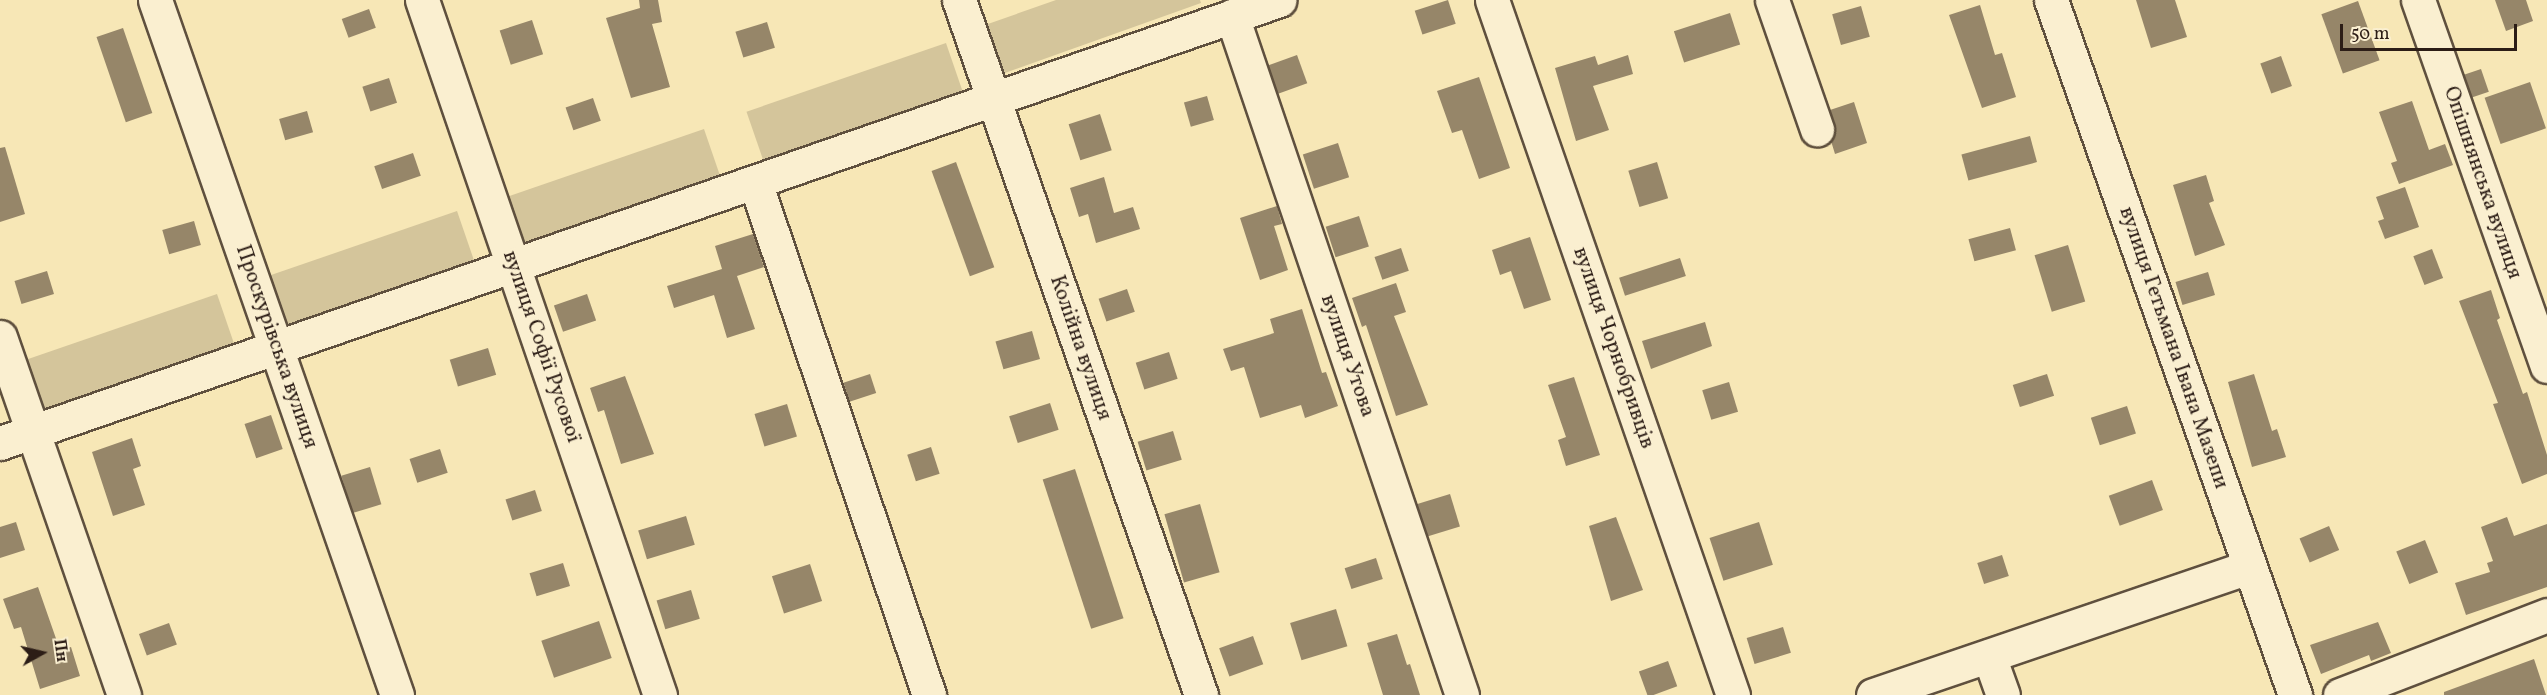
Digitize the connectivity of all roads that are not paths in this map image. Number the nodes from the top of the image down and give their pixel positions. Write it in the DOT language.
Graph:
graph roads {
  1 [pos="155,0"];
  2 [pos="422,0"];
  3 [pos="959,0"];
  4 [pos="1279,0"];
  5 [pos="1492,0"];
  6 [pos="1772,0"];
  7 [pos="2051,0"];
  8 [pos="2418,0"];
  9 [pos="1232,16"];
  10 [pos="993,99"];
  11 [pos="1817,129"];
  12 [pos="755,182"];
  13 [pos="513,266"];
  14 [pos="0,337"];
  15 [pos="276,348"];
  16 [pos="2547,366"];
  17 [pos="33,432"];
  18 [pos="0,443"];
  19 [pos="2250,567"];
  20 [pos="2547,615"];
  21 [pos="1989,656"];
  22 [pos="124,695"];
  23 [pos="397,695"];
  24 [pos="660,695"];
  25 [pos="929,695"];
  26 [pos="1201,695"];
  27 [pos="1462,695"];
  28 [pos="1733,695"];
  29 [pos="1873,695"];
  30 [pos="2003,695"];
  31 [pos="2295,695"];
  32 [pos="2340,695"];
  1 -- 15 [label="street, Проскурівська вулиця"];
  2 -- 13 [label="street, вулиця Софії Русової"];
  3 -- 10 [label="street, Колійна вулиця"];
  4 -- 9 [label="street"];
  5 -- 28 [label="street, вулиця Чорнобривців"];
  6 -- 11 [label="street"];
  7 -- 19 [label="street, вулиця Гетьмана Івана Мазепи"];
  8 -- 16 [label="street, Опішнянська вулиця"];
  9 -- 10 [label="street"];
  9 -- 27 [label="street, вулиця Утова"];
  10 -- 12 [label="street"];
  10 -- 26 [label="street, Колійна вулиця"];
  12 -- 13 [label="street"];
  12 -- 25 [label="street"];
  13 -- 15 [label="street"];
  13 -- 24 [label="street, вулиця Софії Русової"];
  14 -- 17 [label="street"];
  15 -- 17 [label="street"];
  15 -- 23 [label="street, Проскурівська вулиця"];
  17 -- 18 [label="street"];
  17 -- 22 [label="street"];
  19 -- 21 [label="street"];
  19 -- 31 [label="street, вулиця Гетьмана Івана Мазепи"];
  20 -- 32 [label="street"];
  21 -- 29 [label="street"];
  21 -- 30 [label="street"];
}
